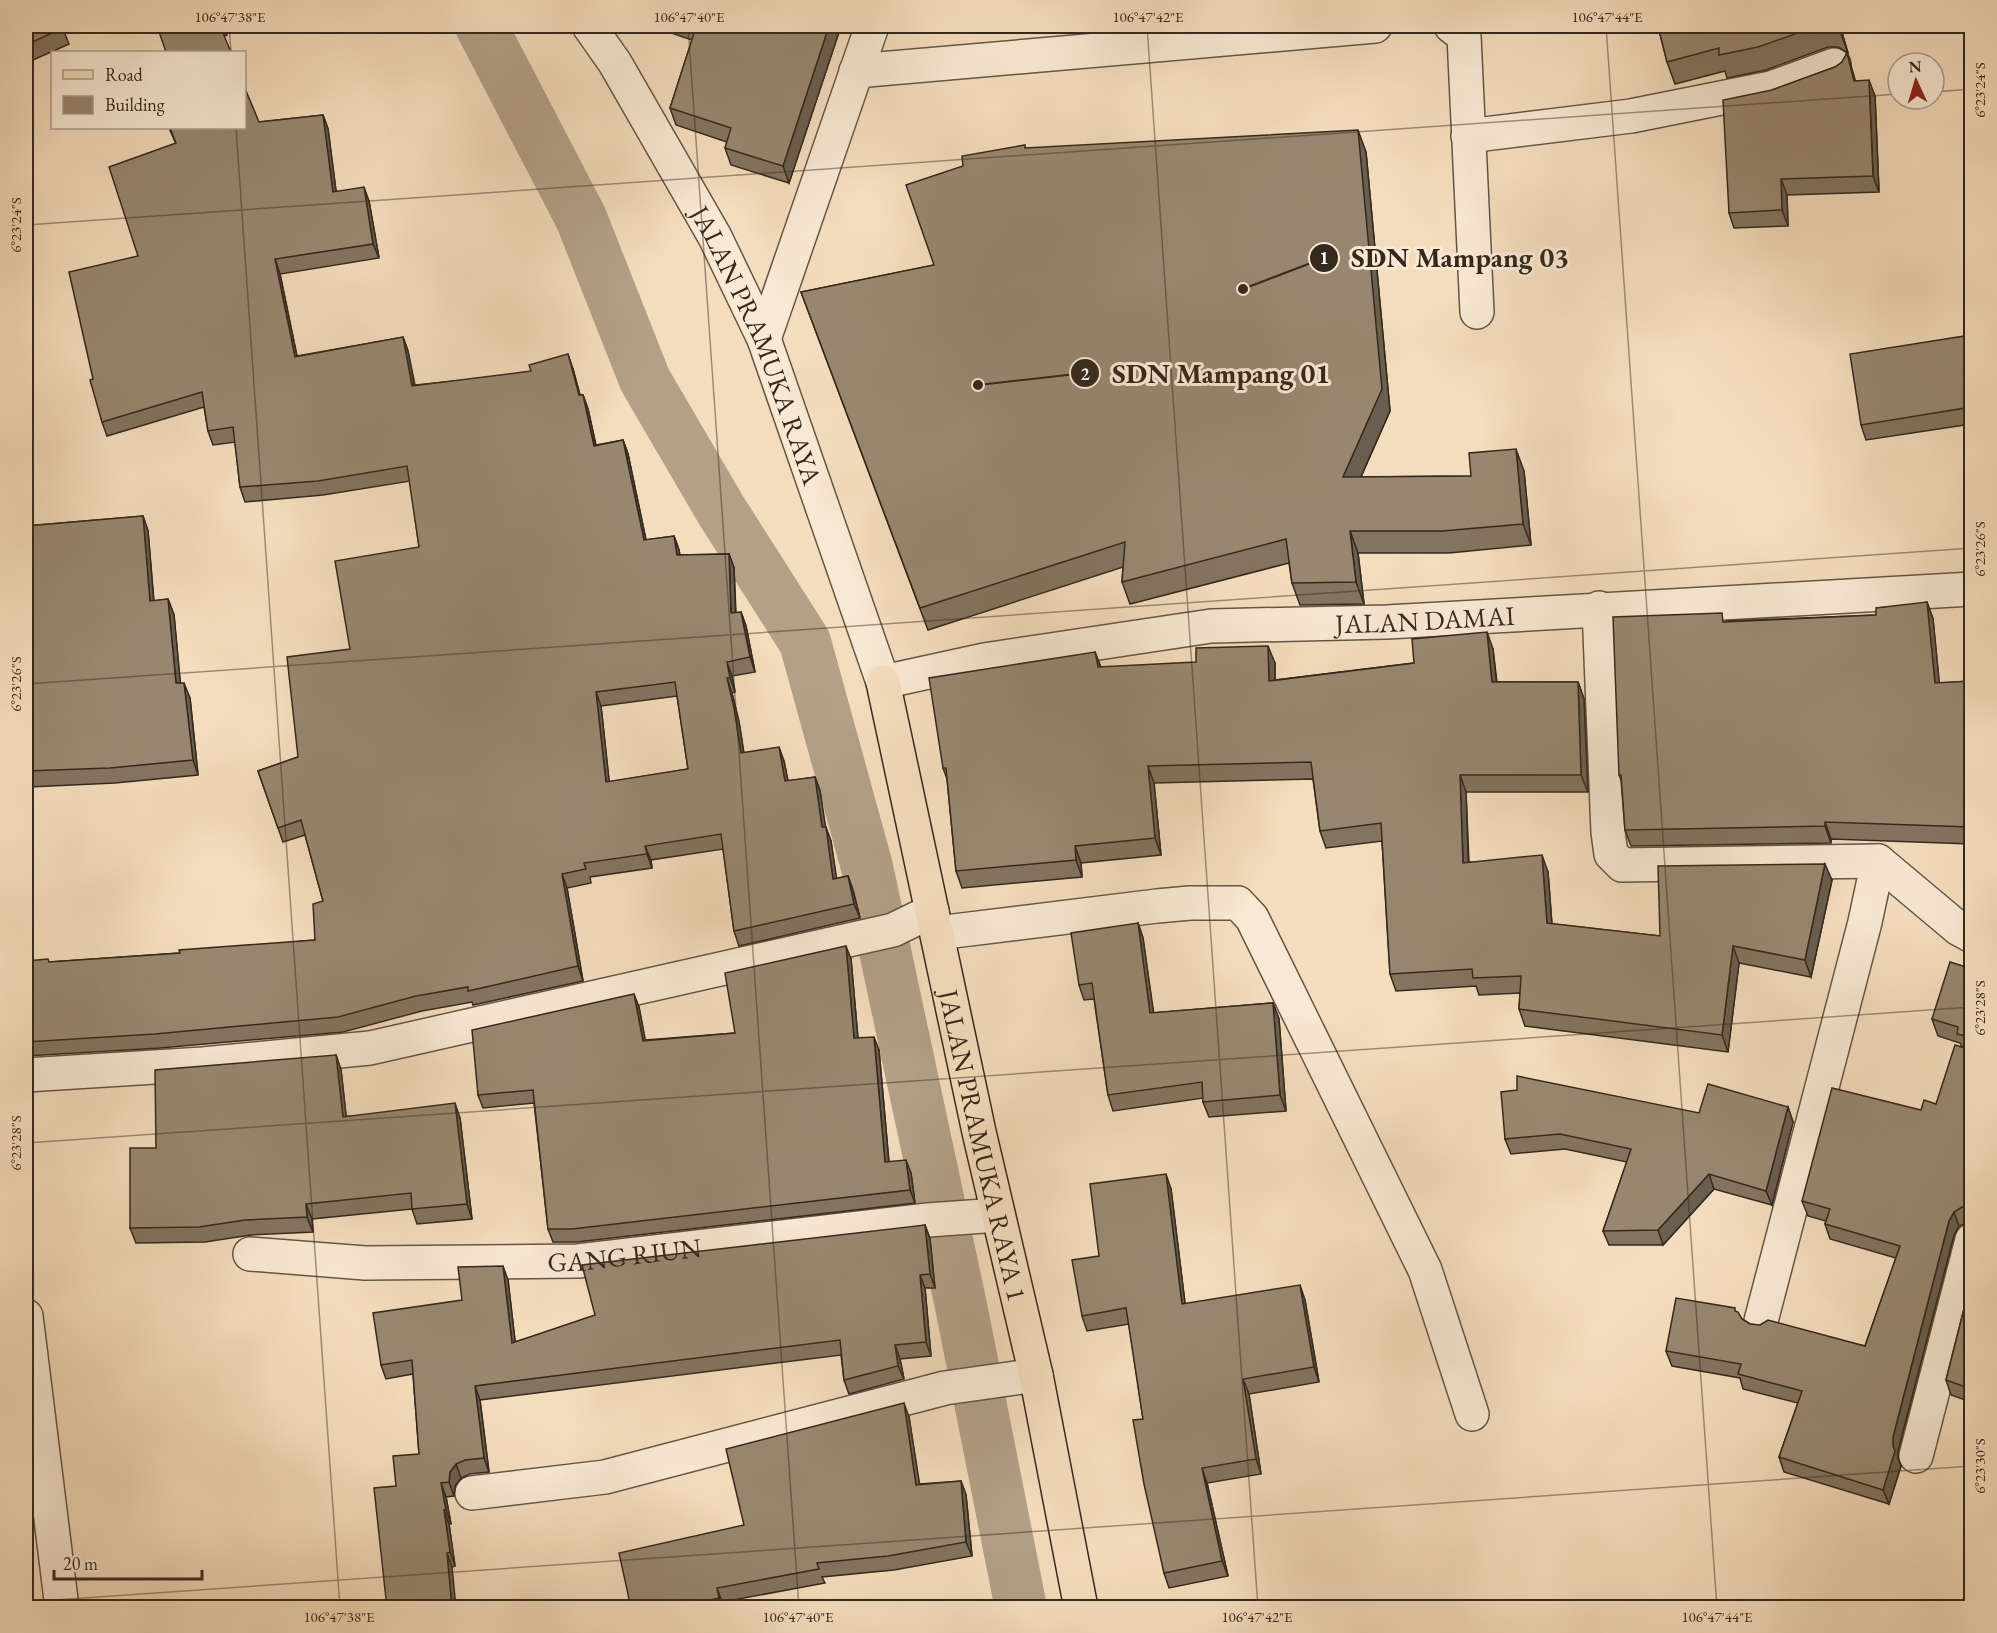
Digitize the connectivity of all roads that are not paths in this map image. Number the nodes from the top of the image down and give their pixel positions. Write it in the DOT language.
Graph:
graph roads {
  1 [pos="589,26"];
  2 [pos="872,26"];
  3 [pos="1375,26"];
  4 [pos="1451,26"];
  5 [pos="1834,65"];
  6 [pos="856,70"];
  7 [pos="1468,136"];
  8 [pos="1477,312"];
  9 [pos="764,339"];
  10 [pos="1971,589"];
  11 [pos="1599,608"];
  12 [pos="884,682"];
  13 [pos="1878,861"];
  14 [pos="934,922"];
  15 [pos="1971,936"];
  16 [pos="26,1075"];
  17 [pos="998,1215"];
  18 [pos="1971,1240"];
  19 [pos="250,1254"];
  20 [pos="26,1316"];
  21 [pos="1761,1321"];
  22 [pos="1036,1375"];
  23 [pos="1472,1414"];
  24 [pos="1916,1456"];
  25 [pos="472,1492"];
  26 [pos="62,1608"];
  27 [pos="1081,1608"];
  1 -- 9 [label="street, JALAN PRAMUKA RAYA"];
  2 -- 6 [label="street"];
  3 -- 6 [label="street"];
  4 -- 7 [label="street"];
  5 -- 7 [label="street"];
  6 -- 9 [label="street"];
  7 -- 8 [label="street"];
  9 -- 12 [label="street, JALAN PRAMUKA RAYA"];
  10 -- 11 [label="street, JALAN DAMAI"];
  11 -- 12 [label="street, JALAN DAMAI"];
  11 -- 13 [label="street"];
  12 -- 14 [label="main road, JALAN PRAMUKA RAYA 1"];
  13 -- 15 [label="street"];
  13 -- 21 [label="street"];
  14 -- 16 [label="street"];
  14 -- 17 [label="main road, JALAN PRAMUKA RAYA 1"];
  14 -- 23 [label="street"];
  17 -- 19 [label="street, GANG RIUN"];
  17 -- 22 [label="main road, JALAN PRAMUKA RAYA 1"];
  18 -- 24 [label="street"];
  20 -- 26 [label="street"];
  22 -- 25 [label="street"];
  22 -- 27 [label="main road, JALAN PRAMUKA RAYA 1"];
}
